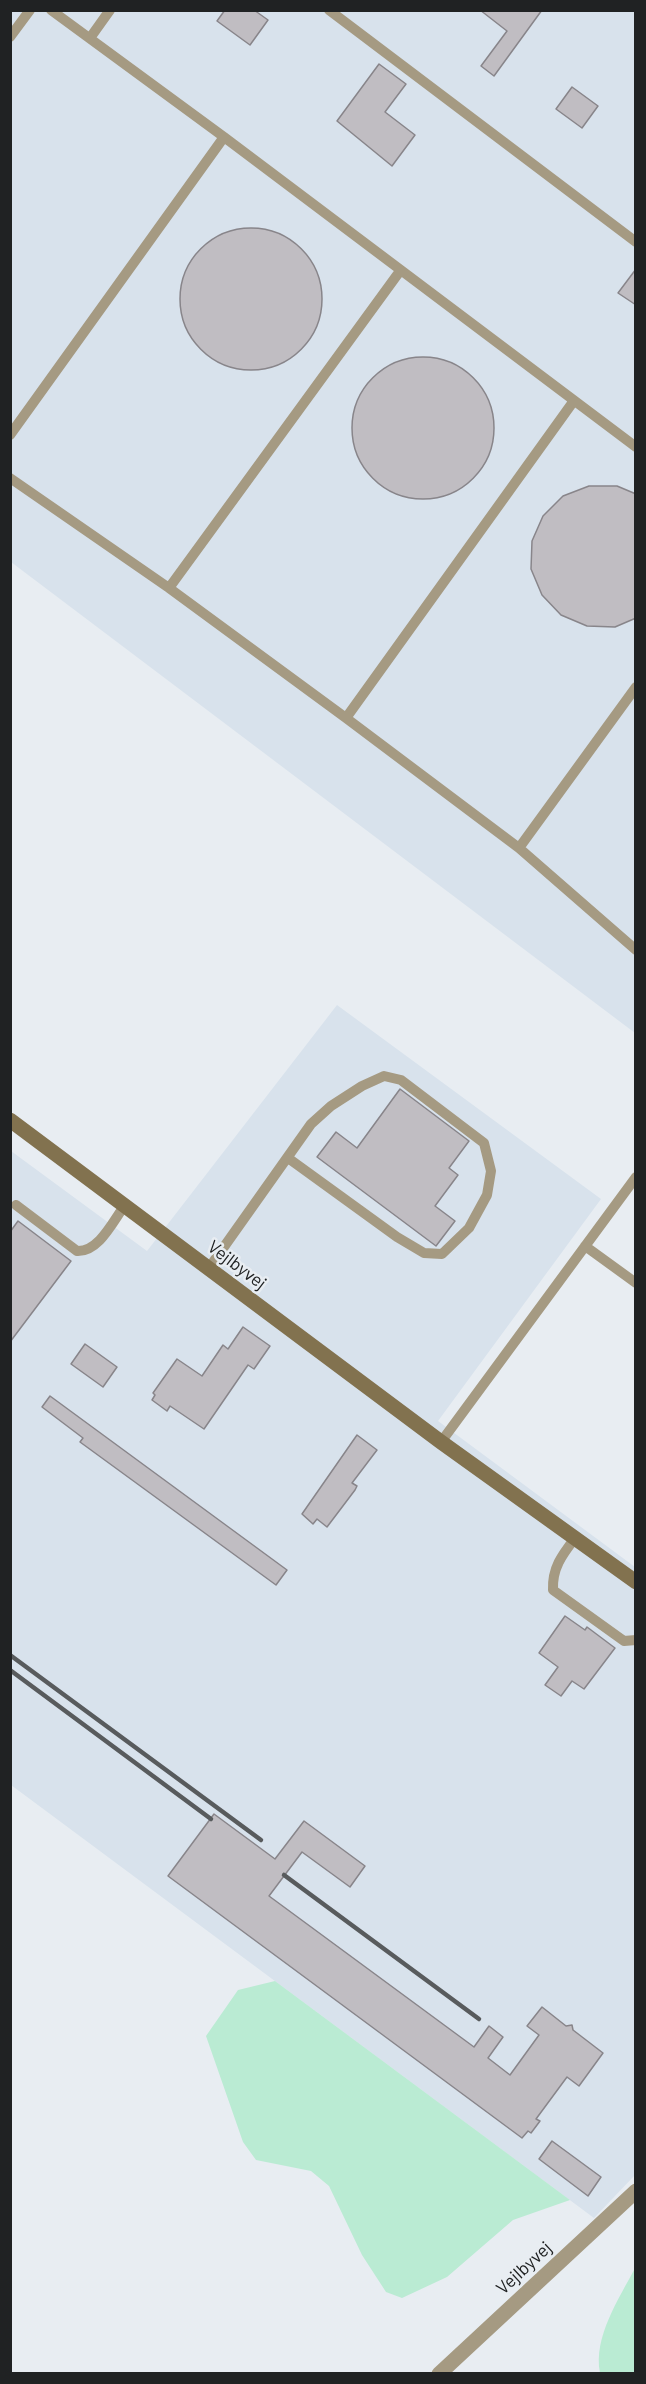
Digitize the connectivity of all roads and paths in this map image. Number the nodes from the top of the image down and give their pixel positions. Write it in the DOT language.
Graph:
graph roads {
  1 [pos="30,10"];
  2 [pos="51,10"];
  3 [pos="110,10"];
  4 [pos="329,10"];
  5 [pos="10,37"];
  6 [pos="90,38"];
  7 [pos="224,136"];
  8 [pos="636,242"];
  9 [pos="400,271"];
  10 [pos="573,402"];
  11 [pos="10,435"];
  12 [pos="636,447"];
  13 [pos="10,478"];
  14 [pos="169,588"];
  15 [pos="636,687"];
  16 [pos="346,718"];
  17 [pos="519,848"];
  18 [pos="636,950"];
  19 [pos="10,1120"];
  20 [pos="288,1158"];
  21 [pos="636,1177"];
  22 [pos="16,1205"];
  23 [pos="125,1205"];
  24 [pos="585,1246"];
  25 [pos="209,1268"];
  26 [pos="636,1283"];
  27 [pos="441,1442"];
  28 [pos="574,1538"];
  29 [pos="636,1582"];
  30 [pos="636,1640"];
  31 [pos="636,2191"];
  32 [pos="439,2373"];
  1 -- 5 [label="lane"];
  2 -- 6 [label="lane"];
  3 -- 6 [label="lane"];
  4 -- 8 [label="lane"];
  6 -- 7 [label="lane"];
  7 -- 9 [label="lane"];
  7 -- 11 [label="lane"];
  9 -- 10 [label="lane"];
  9 -- 14 [label="lane"];
  10 -- 12 [label="lane"];
  10 -- 16 [label="lane"];
  13 -- 14 [label="lane"];
  14 -- 16 [label="lane"];
  15 -- 17 [label="lane"];
  16 -- 17 [label="lane"];
  17 -- 18 [label="lane"];
  19 -- 23 [label="street, Vejlbyvej"];
  20 -- 20 [label="lane"];
  20 -- 25 [label="lane"];
  21 -- 24 [label="lane"];
  22 -- 23 [label="lane"];
  23 -- 25 [label="street, Vejlbyvej"];
  24 -- 26 [label="lane"];
  24 -- 27 [label="lane"];
  25 -- 27 [label="street, Vejlbyvej"];
  27 -- 28 [label="street, Vejlbyvej"];
  28 -- 29 [label="street, Vejlbyvej"];
  28 -- 30 [label="lane"];
  31 -- 32 [label="street, Vejlbyvej"];
}
